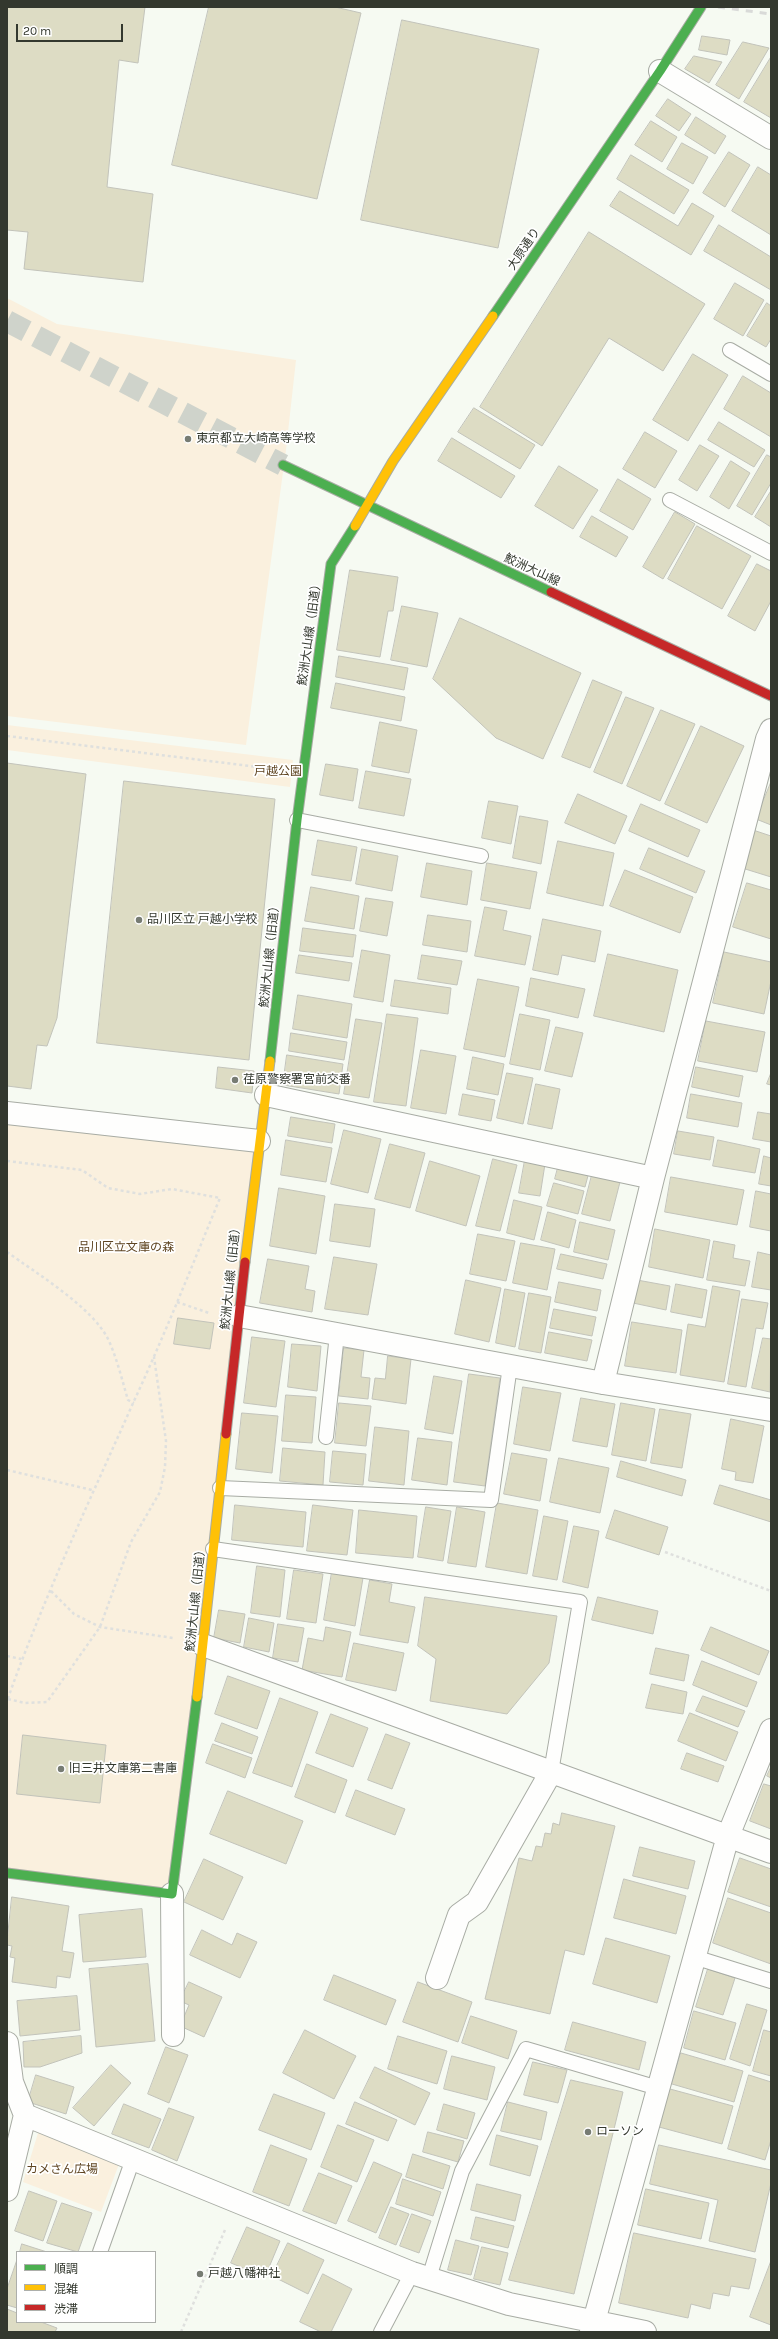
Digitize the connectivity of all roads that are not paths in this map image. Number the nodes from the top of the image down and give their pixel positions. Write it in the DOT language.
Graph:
graph roads {
  1 [pos="701,7"];
  2 [pos="660,71"];
  3 [pos="771,138"];
  4 [pos="730,350"];
  5 [pos="771,374"];
  6 [pos="283,465"];
  7 [pos="670,500"];
  8 [pos="368,506"];
  9 [pos="771,553"];
  10 [pos="771,696"];
  11 [pos="771,730"];
  12 [pos="297,820"];
  13 [pos="481,856"];
  14 [pos="266,1095"];
  15 [pos="7,1113"];
  16 [pos="259,1142"];
  17 [pos="653,1178"];
  18 [pos="239,1316"];
  19 [pos="337,1334"];
  20 [pos="510,1366"];
  21 [pos="603,1383"];
  22 [pos="771,1410"];
  23 [pos="326,1437"];
  24 [pos="220,1488"];
  25 [pos="213,1548"];
  26 [pos="203,1645"];
  27 [pos="771,1730"];
  28 [pos="551,1772"];
  29 [pos="728,1836"];
  30 [pos="771,1852"];
  31 [pos="7,1873"];
  32 [pos="172,1894"];
  33 [pos="694,1957"];
  34 [pos="437,1978"];
  35 [pos="771,1981"];
  36 [pos="173,2035"];
  37 [pos="7,2044"];
  38 [pos="658,2088"];
  39 [pos="24,2115"];
  40 [pos="133,2159"];
  41 [pos="7,2190"];
  42 [pos="100,2251"];
  43 [pos="420,2276"];
  44 [pos="592,2327"];
  45 [pos="381,2332"];
  46 [pos="645,2332"];
  1 -- 2 [label="street, 大原通り"];
  2 -- 3 [label="street"];
  2 -- 8 [label="street, 大原通り"];
  4 -- 5 [label="lane"];
  6 -- 8 [label="street, 鮫洲大山線"];
  7 -- 9 [label="lane"];
  8 -- 10 [label="street, 鮫洲大山線"];
  8 -- 12 [label="street, 鮫洲大山線（旧道）"];
  11 -- 17 [label="street"];
  12 -- 13 [label="lane"];
  12 -- 14 [label="street, 鮫洲大山線（旧道）"];
  14 -- 16 [label="street, 鮫洲大山線（旧道）"];
  14 -- 17 [label="street"];
  15 -- 16 [label="street"];
  16 -- 18 [label="street, 鮫洲大山線（旧道）"];
  17 -- 21 [label="street"];
  18 -- 19 [label="street"];
  18 -- 24 [label="street, 鮫洲大山線（旧道）"];
  19 -- 20 [label="street"];
  19 -- 23 [label="lane"];
  20 -- 21 [label="street"];
  20 -- 24 [label="lane"];
  21 -- 22 [label="street"];
  24 -- 25 [label="street, 鮫洲大山線（旧道）"];
  25 -- 26 [label="street, 鮫洲大山線（旧道）"];
  25 -- 28 [label="lane"];
  26 -- 28 [label="street"];
  26 -- 32 [label="street, 鮫洲大山線（旧道）"];
  27 -- 29 [label="street"];
  28 -- 29 [label="street"];
  28 -- 34 [label="street"];
  29 -- 30 [label="street"];
  29 -- 33 [label="street"];
  31 -- 32 [label="street"];
  32 -- 36 [label="street"];
  33 -- 35 [label="lane"];
  33 -- 38 [label="street"];
  37 -- 39 [label="street"];
  38 -- 43 [label="lane"];
  38 -- 44 [label="street"];
  39 -- 40 [label="street"];
  39 -- 41 [label="street"];
  40 -- 42 [label="lane"];
  40 -- 43 [label="street"];
  43 -- 44 [label="street"];
  43 -- 45 [label="lane"];
  44 -- 46 [label="street"];
}
